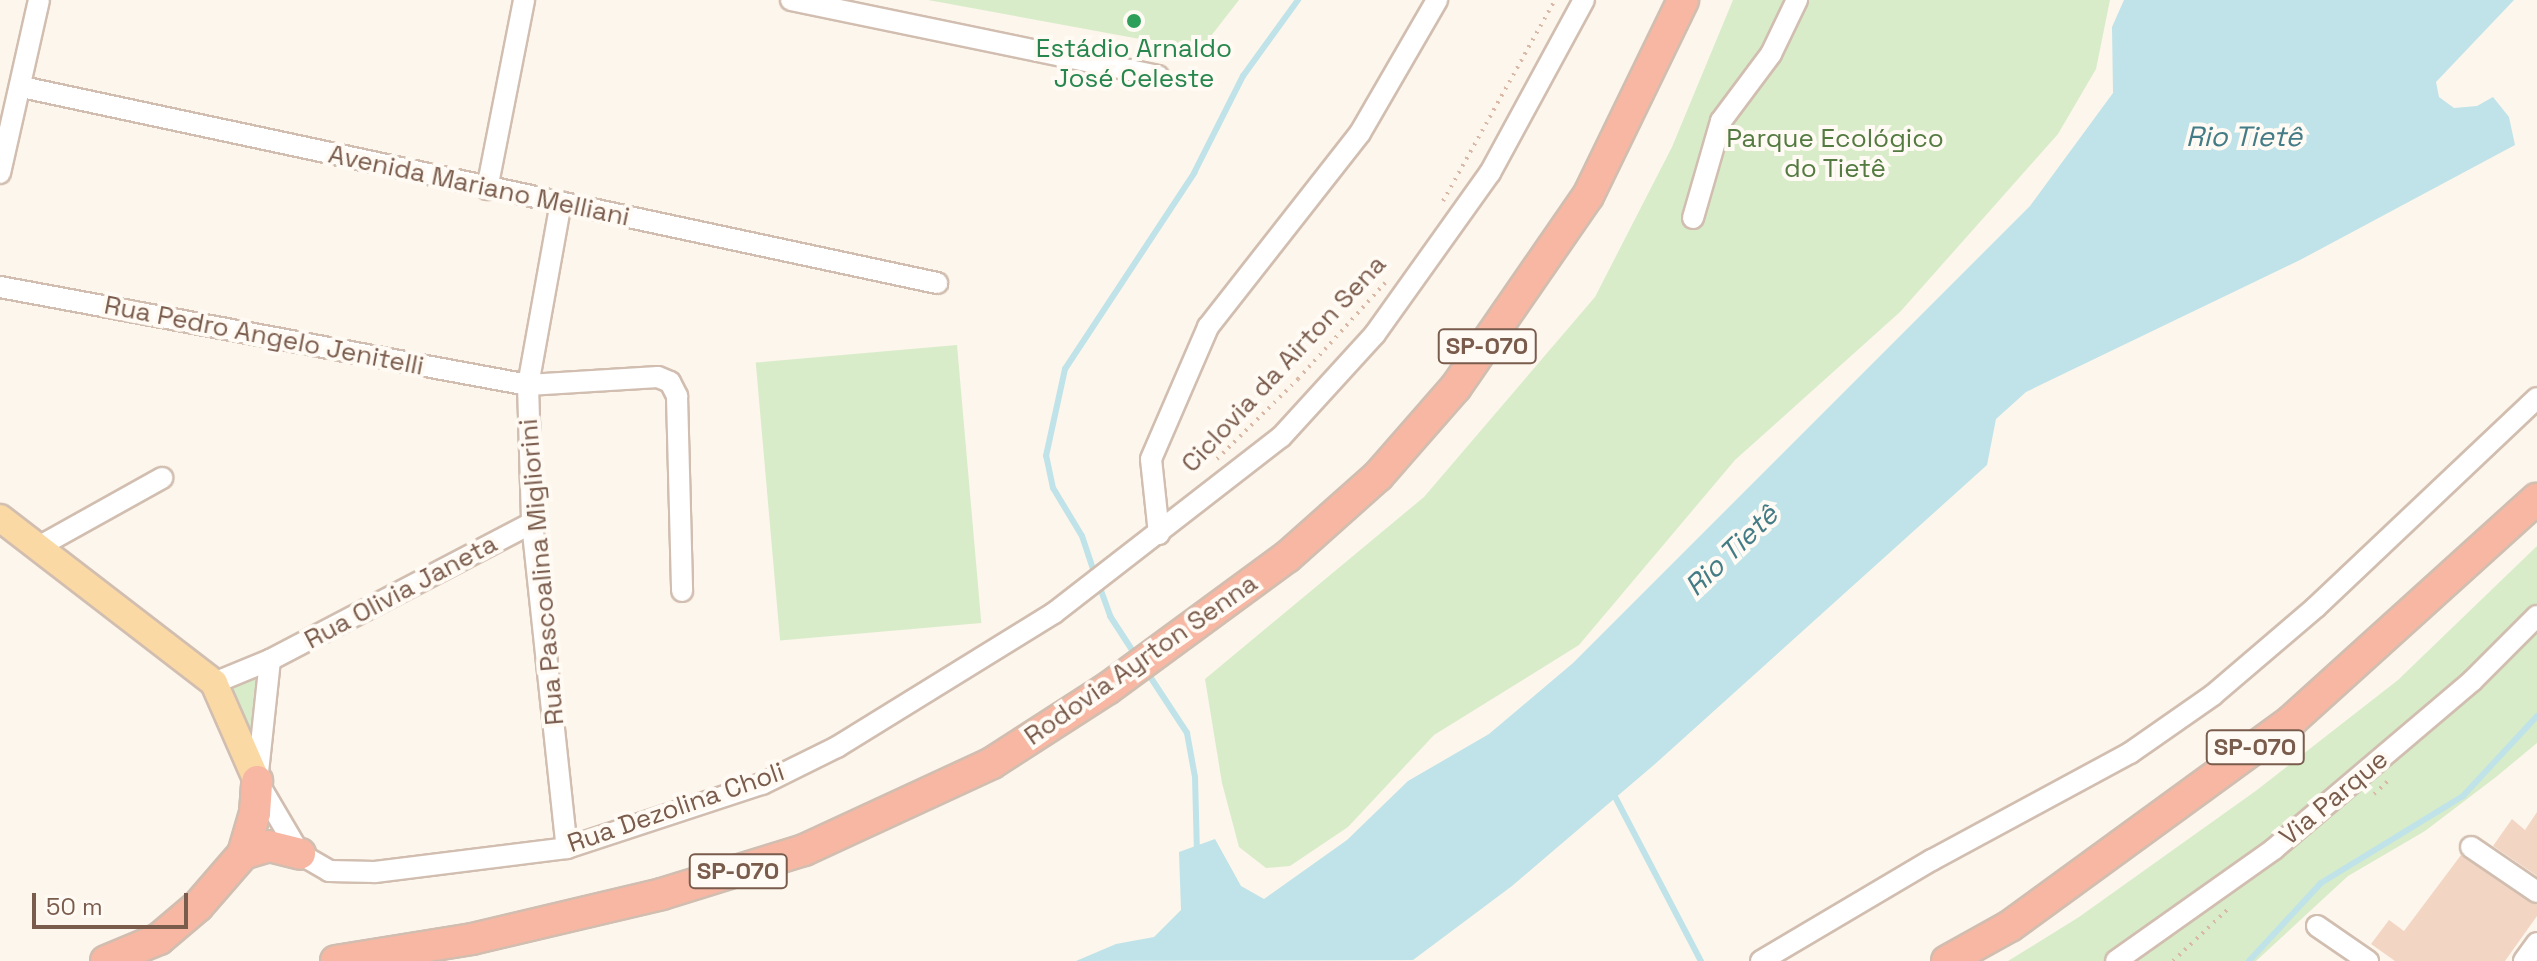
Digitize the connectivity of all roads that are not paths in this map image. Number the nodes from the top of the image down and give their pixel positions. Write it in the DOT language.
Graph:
graph roads {
  1 [pos="39,0"];
  2 [pos="524,0"];
  3 [pos="791,0"];
  4 [pos="1437,0"];
  5 [pos="1584,0"];
  6 [pos="1683,0"];
  7 [pos="1797,0"];
  8 [pos="1158,76"];
  9 [pos="22,87"];
  10 [pos="0,173"];
  11 [pos="487,189"];
  12 [pos="561,202"];
  13 [pos="1693,218"];
  14 [pos="937,283"];
  15 [pos="0,287"];
  16 [pos="528,385"];
  17 [pos="2537,398"];
  18 [pos="162,478"];
  19 [pos="2537,499"];
  20 [pos="0,518"];
  21 [pos="532,523"];
  22 [pos="1159,534"];
  23 [pos="40,546"];
  24 [pos="682,591"];
  25 [pos="2537,616"];
  26 [pos="270,660"];
  27 [pos="214,683"];
  28 [pos="257,781"];
  29 [pos="2471,847"];
  30 [pos="567,848"];
  31 [pos="243,854"];
  32 [pos="300,854"];
  33 [pos="2537,892"];
  34 [pos="2317,926"];
  35 [pos="2537,943"];
  36 [pos="106,961"];
  37 [pos="336,961"];
  38 [pos="1761,961"];
  39 [pos="1947,961"];
  40 [pos="2116,961"];
  41 [pos="2368,961"];
  42 [pos="2524,961"];
  1 -- 9 [label="street"];
  2 -- 11 [label="street"];
  3 -- 8 [label="street"];
  4 -- 22 [label="street"];
  5 -- 22 [label="street, Rua Dezolina Choli"];
  6 -- 37 [label="highway, Rodovia Ayrton Senna / SP-070"];
  7 -- 13 [label="street"];
  9 -- 10 [label="street"];
  9 -- 11 [label="street, Avenida Mariano Melliani"];
  11 -- 12 [label="street, Avenida Mariano Melliani"];
  12 -- 14 [label="street, Avenida Mariano Melliani"];
  12 -- 16 [label="street, Rua Pascoalina Migliorini"];
  15 -- 16 [label="street, Rua Pedro Angelo Jenitelli"];
  16 -- 21 [label="street, Rua Pascoalina Migliorini"];
  16 -- 24 [label="street, Rua Pedro Angelo Jenitelli"];
  17 -- 38 [label="street"];
  18 -- 23 [label="street"];
  19 -- 39 [label="highway, SP-070"];
  20 -- 23 [label="main road"];
  21 -- 26 [label="street, Rua Olivia Janeta"];
  21 -- 30 [label="street, Rua Pascoalina Migliorini"];
  22 -- 30 [label="street, Rua Dezolina Choli"];
  23 -- 27 [label="main road"];
  25 -- 40 [label="street, Via Parque"];
  26 -- 27 [label="street, Rua Olivia Janeta"];
  26 -- 28 [label="street"];
  27 -- 28 [label="main road"];
  28 -- 31 [label="highway"];
  28 -- 32 [label="street"];
  29 -- 33 [label="street"];
  30 -- 32 [label="street, Rua Dezolina Choli"];
  31 -- 32 [label="highway"];
  31 -- 36 [label="highway"];
  34 -- 41 [label="street"];
  35 -- 42 [label="street"];
}
